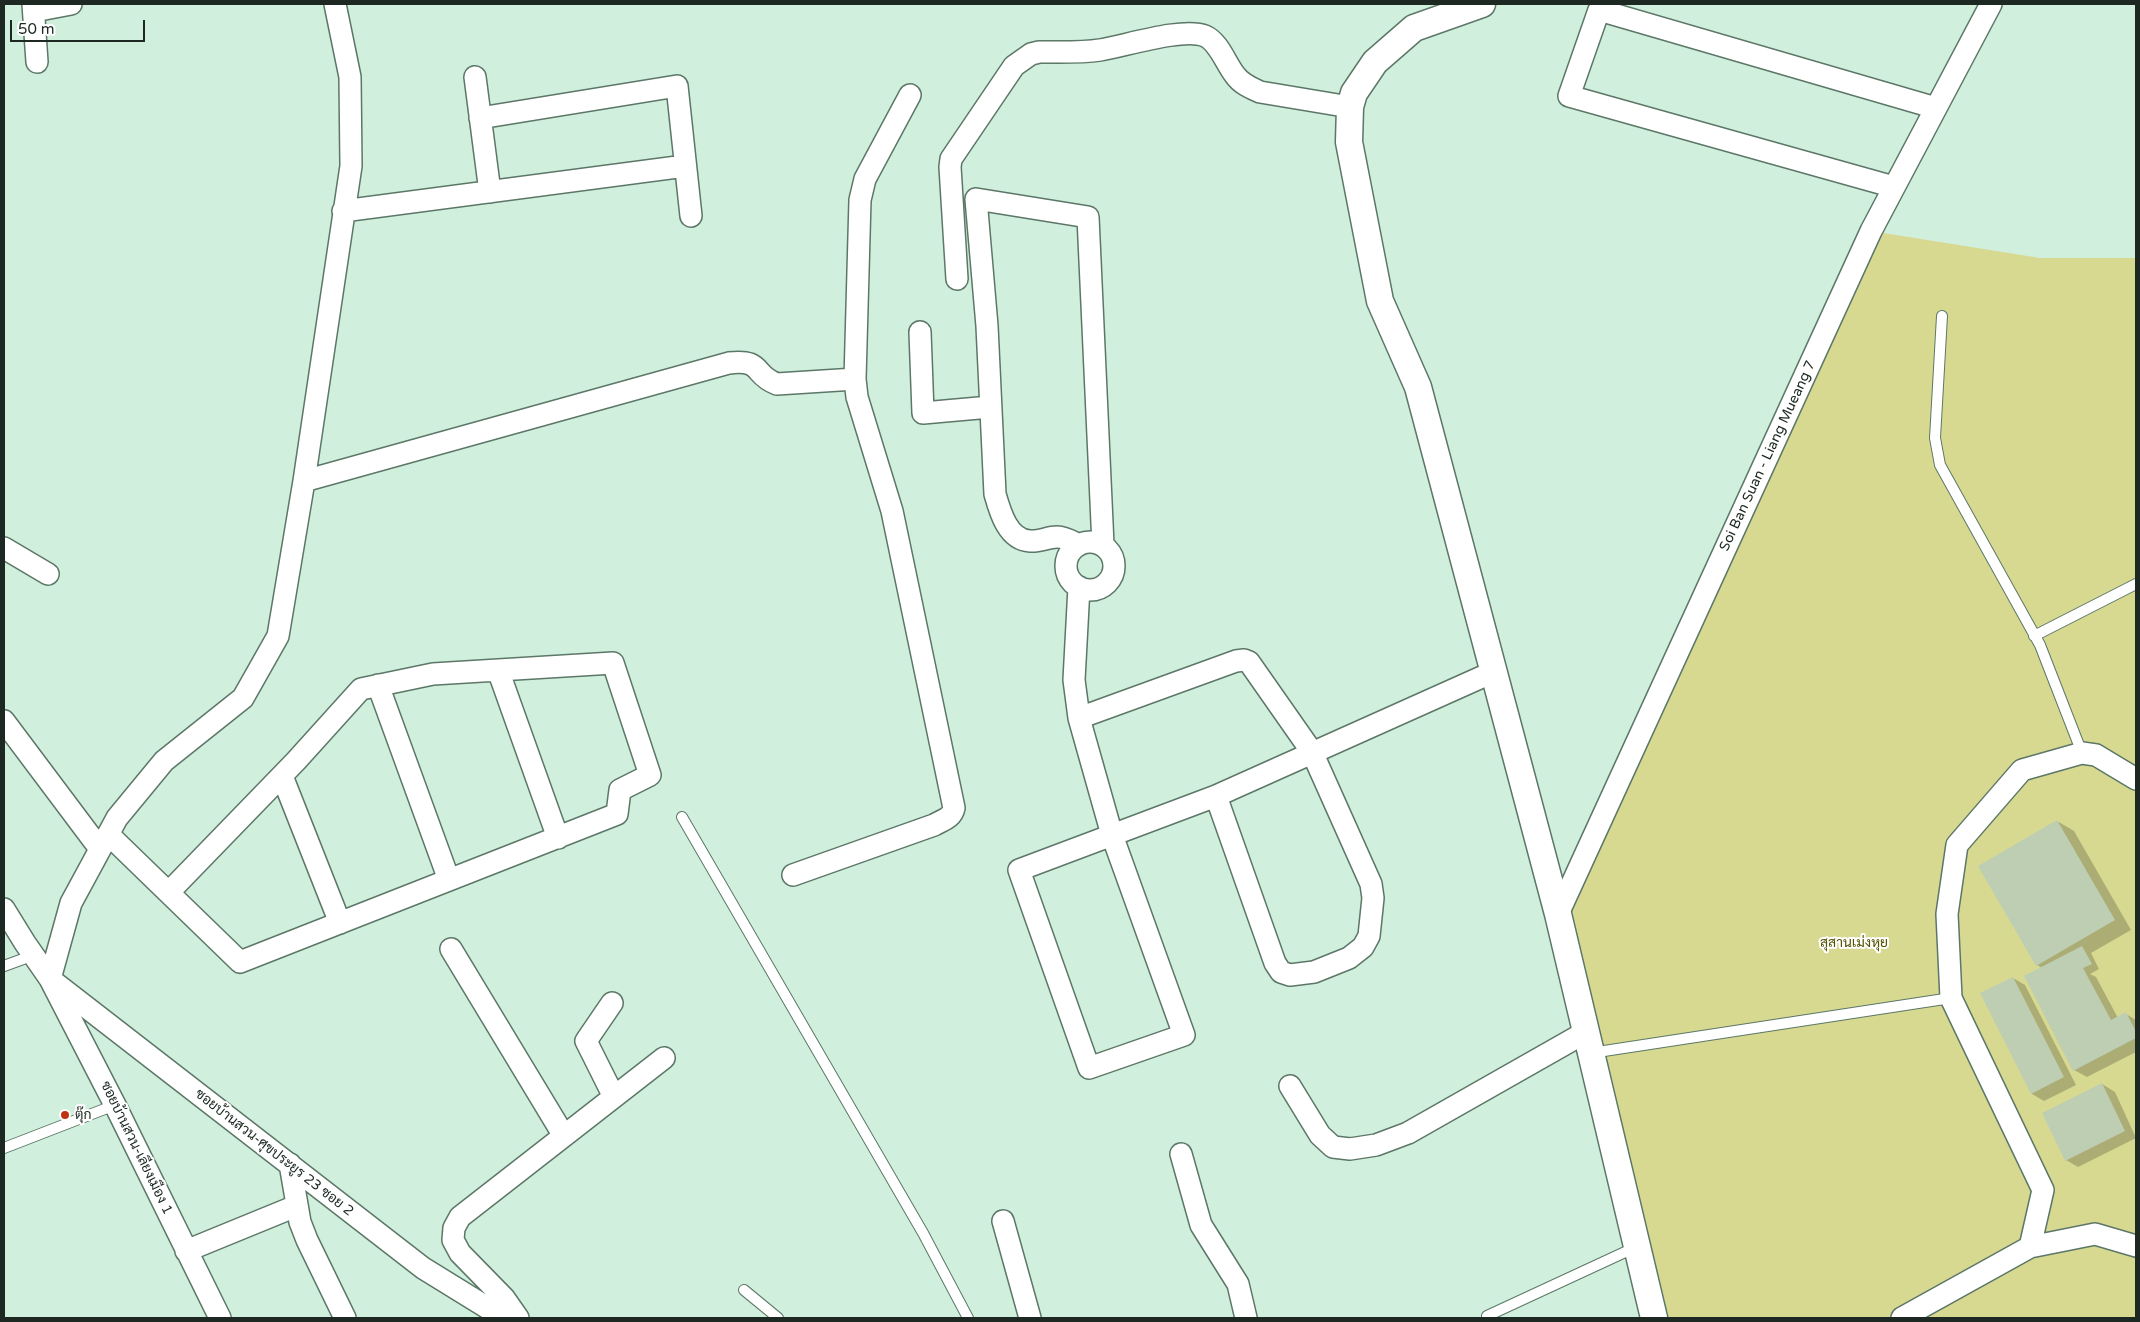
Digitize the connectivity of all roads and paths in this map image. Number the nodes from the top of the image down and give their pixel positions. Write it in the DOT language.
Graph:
graph roads {
  1 [pos="71,4"];
  2 [pos="335,4"];
  3 [pos="1482,4"];
  4 [pos="1991,4"];
  5 [pos="33,7"];
  6 [pos="37,62"];
  7 [pos="474,77"];
  8 [pos="910,95"];
  9 [pos="1350,107"];
  10 [pos="1936,108"];
  11 [pos="480,118"];
  12 [pos="686,166"];
  13 [pos="1894,187"];
  14 [pos="490,192"];
  15 [pos="343,211"];
  16 [pos="691,216"];
  17 [pos="957,279"];
  18 [pos="1942,316"];
  19 [pos="920,332"];
  20 [pos="855,379"];
  21 [pos="990,407"];
  22 [pos="304,481"];
  23 [pos="1080,545"];
  24 [pos="1102,545"];
  25 [pos="4,548"];
  26 [pos="48,574"];
  27 [pos="2136,584"];
  28 [pos="1079,587"];
  29 [pos="2034,636"];
  30 [pos="498,670"];
  31 [pos="1494,672"];
  32 [pos="378,685"];
  33 [pos="1079,718"];
  34 [pos="4,721"];
  35 [pos="1312,752"];
  36 [pos="2082,753"];
  37 [pos="282,776"];
  38 [pos="2136,779"];
  39 [pos="1216,796"];
  40 [pos="682,817"];
  41 [pos="1112,835"];
  42 [pos="558,838"];
  43 [pos="104,841"];
  44 [pos="793,875"];
  45 [pos="449,880"];
  46 [pos="169,892"];
  47 [pos="4,909"];
  48 [pos="1558,914"];
  49 [pos="340,922"];
  50 [pos="452,949"];
  51 [pos="34,955"];
  52 [pos="4,966"];
  53 [pos="50,979"];
  54 [pos="1951,998"];
  55 [pos="612,1002"];
  56 [pos="1588,1042"];
  57 [pos="664,1058"];
  58 [pos="1290,1086"];
  59 [pos="614,1097"];
  60 [pos="115,1105"];
  61 [pos="564,1136"];
  62 [pos="4,1148"];
  63 [pos="1181,1154"];
  64 [pos="290,1164"];
  65 [pos="296,1206"];
  66 [pos="1003,1221"];
  67 [pos="1637,1246"];
  68 [pos="2136,1246"];
  69 [pos="2030,1247"];
  70 [pos="186,1251"];
  71 [pos="744,1290"];
  72 [pos="1487,1316"];
  73 [pos="220,1318"];
  74 [pos="346,1318"];
  75 [pos="504,1318"];
  76 [pos="518,1318"];
  77 [pos="778,1318"];
  78 [pos="968,1318"];
  79 [pos="1030,1318"];
  80 [pos="1246,1318"];
  81 [pos="1654,1318"];
  82 [pos="1902,1318"];
  1 -- 5 [label="street"];
  2 -- 15 [label="street"];
  3 -- 9 [label="street"];
  4 -- 10 [label="street, Soi Ban Suan - Liang Mueang 7"];
  5 -- 6 [label="street"];
  7 -- 11 [label="street"];
  8 -- 20 [label="street"];
  9 -- 17 [label="street"];
  9 -- 31 [label="street"];
  10 -- 13 [label="street, Soi Ban Suan - Liang Mueang 7"];
  10 -- 13 [label="street"];
  11 -- 12 [label="street"];
  11 -- 14 [label="street"];
  12 -- 14 [label="street"];
  12 -- 16 [label="street"];
  13 -- 48 [label="street, Soi Ban Suan - Liang Mueang 7"];
  14 -- 15 [label="street"];
  15 -- 22 [label="street"];
  18 -- 29 [label="lane"];
  19 -- 21 [label="street"];
  20 -- 22 [label="street"];
  20 -- 44 [label="street"];
  21 -- 23 [label="street"];
  21 -- 24 [label="street"];
  22 -- 43 [label="street"];
  23 -- 24 [label="street"];
  23 -- 28 [label="street"];
  24 -- 28 [label="street"];
  25 -- 26 [label="street"];
  27 -- 29 [label="lane"];
  28 -- 33 [label="street"];
  29 -- 36 [label="lane"];
  30 -- 32 [label="street"];
  30 -- 42 [label="street"];
  30 -- 42 [label="street"];
  31 -- 35 [label="street"];
  31 -- 48 [label="street"];
  32 -- 37 [label="street"];
  32 -- 45 [label="street"];
  33 -- 35 [label="street"];
  33 -- 41 [label="street"];
  34 -- 43 [label="street"];
  35 -- 39 [label="street"];
  35 -- 39 [label="street"];
  36 -- 38 [label="street"];
  36 -- 54 [label="street"];
  37 -- 46 [label="street"];
  37 -- 49 [label="street"];
  39 -- 41 [label="street"];
  40 -- 78 [label="lane"];
  41 -- 41 [label="street"];
  42 -- 45 [label="street"];
  43 -- 46 [label="street"];
  43 -- 53 [label="street"];
  45 -- 49 [label="street"];
  46 -- 49 [label="street"];
  47 -- 51 [label="street"];
  48 -- 56 [label="street"];
  50 -- 61 [label="street"];
  51 -- 52 [label="lane"];
  51 -- 53 [label="street"];
  53 -- 60 [label="street, ซอยบ้านสวน-เลียงเมือง 1"];
  53 -- 64 [label="street, ซอยบ้านสวน-ศุขประยูร 23 ซอย 2"];
  54 -- 56 [label="lane"];
  54 -- 69 [label="street"];
  55 -- 59 [label="street"];
  56 -- 58 [label="street"];
  56 -- 67 [label="street"];
  57 -- 59 [label="street"];
  59 -- 61 [label="street"];
  60 -- 62 [label="lane"];
  60 -- 70 [label="street, ซอยบ้านสวน-เลียงเมือง 1"];
  61 -- 76 [label="street"];
  63 -- 80 [label="street"];
  64 -- 65 [label="street"];
  64 -- 75 [label="street, ซอยบ้านสวน-ศุขประยูร 23 ซอย 2"];
  65 -- 70 [label="street"];
  65 -- 74 [label="street"];
  66 -- 79 [label="street"];
  67 -- 72 [label="lane"];
  67 -- 81 [label="street"];
  68 -- 69 [label="street"];
  69 -- 82 [label="street"];
  70 -- 73 [label="street, ซอยบ้านสวน-เลียงเมือง 1"];
  71 -- 77 [label="lane"];
}
